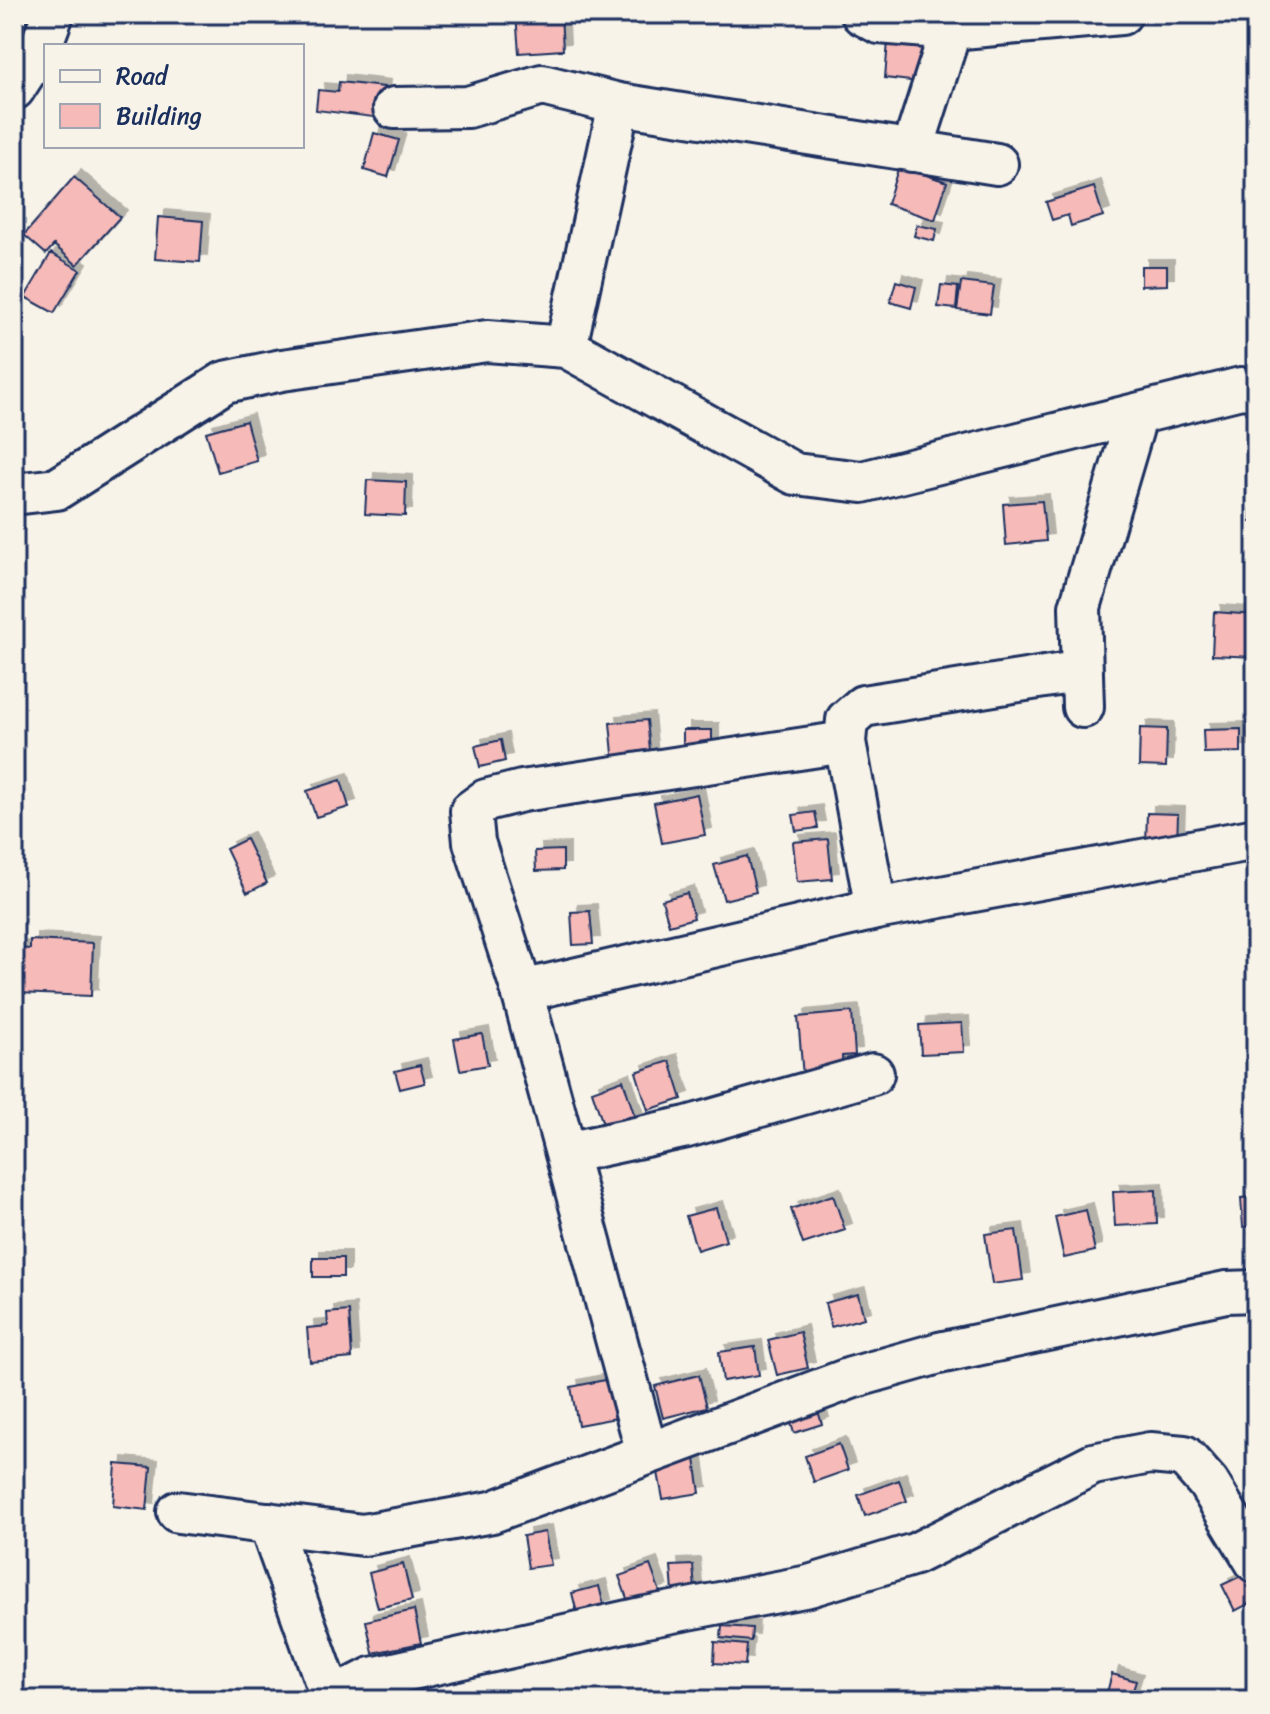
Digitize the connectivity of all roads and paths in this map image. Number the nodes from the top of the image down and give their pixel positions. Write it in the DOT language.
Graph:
graph roads {
  1 [pos="53,14"];
  2 [pos="862,14"];
  3 [pos="1121,14"];
  4 [pos="951,29"];
  5 [pos="14,89"];
  6 [pos="619,104"];
  7 [pos="394,108"];
  8 [pos="912,151"];
  9 [pos="997,164"];
  10 [pos="566,347"];
  11 [pos="1256,390"];
  12 [pos="1137,414"];
  13 [pos="14,494"];
  14 [pos="845,742"];
  15 [pos="1256,839"];
  16 [pos="876,909"];
  17 [pos="522,991"];
  18 [pos="873,1074"];
  19 [pos="566,1153"];
  20 [pos="1256,1291"];
  21 [pos="647,1453"];
  22 [pos="178,1512"];
  23 [pos="269,1523"];
  24 [pos="1256,1562"];
  25 [pos="330,1698"];
  1 -- 5 [label="street"];
  2 -- 4 [label="street"];
  3 -- 4 [label="street"];
  4 -- 8 [label="street"];
  6 -- 7 [label="street"];
  6 -- 8 [label="street"];
  6 -- 10 [label="street"];
  8 -- 9 [label="street"];
  10 -- 12 [label="street"];
  10 -- 13 [label="street"];
  11 -- 12 [label="street"];
  12 -- 14 [label="street"];
  14 -- 16 [label="street"];
  14 -- 17 [label="street"];
  15 -- 16 [label="street"];
  16 -- 17 [label="street"];
  17 -- 19 [label="street"];
  18 -- 19 [label="street"];
  19 -- 21 [label="street"];
  20 -- 21 [label="street"];
  21 -- 23 [label="street"];
  22 -- 23 [label="street"];
  23 -- 25 [label="street"];
  24 -- 25 [label="street"];
}
